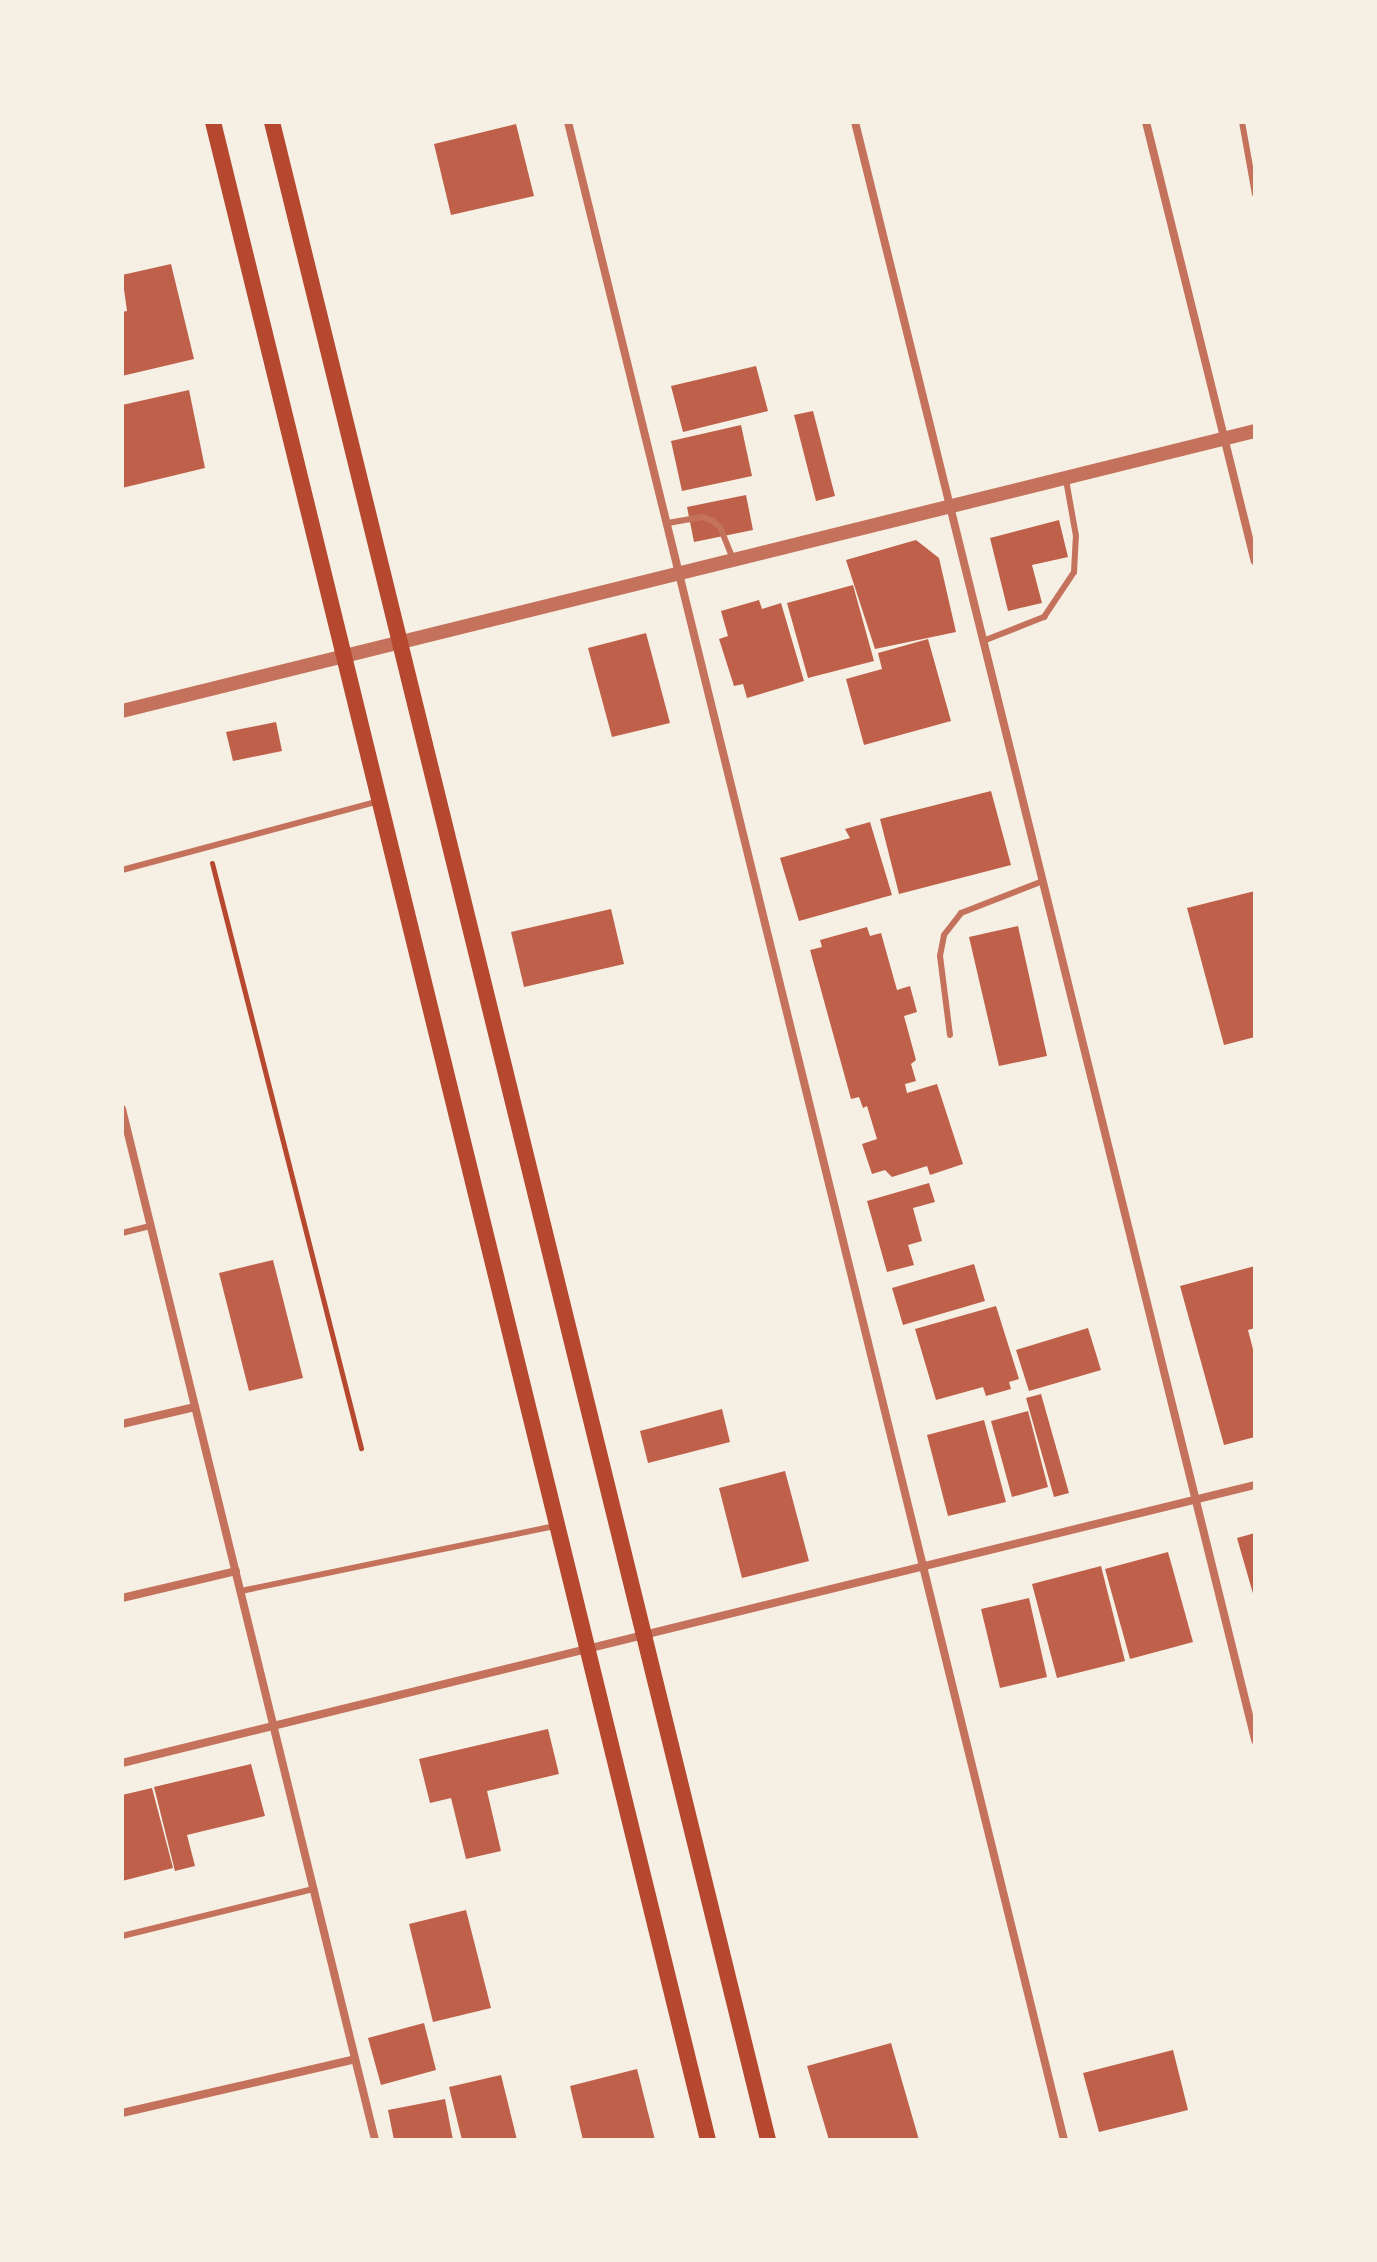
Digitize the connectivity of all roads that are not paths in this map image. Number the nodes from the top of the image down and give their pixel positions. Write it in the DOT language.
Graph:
graph roads {
  1 [pos="213,122"];
  2 [pos="272,122"];
  3 [pos="568,122"];
  4 [pos="855,122"];
  5 [pos="1146,122"];
  6 [pos="1242,122"];
  7 [pos="1255,194"];
  8 [pos="1255,431"];
  9 [pos="1225,439"];
  10 [pos="1066,478"];
  11 [pos="950,507"];
  12 [pos="668,523"];
  13 [pos="733,560"];
  14 [pos="1255,561"];
  15 [pos="680,573"];
  16 [pos="983,641"];
  17 [pos="400,642"];
  18 [pos="344,656"];
  19 [pos="122,711"];
  20 [pos="379,801"];
  21 [pos="122,870"];
  22 [pos="1043,881"];
  23 [pos="950,1035"];
  24 [pos="122,1109"];
  25 [pos="151,1226"];
  26 [pos="122,1233"];
  27 [pos="195,1407"];
  28 [pos="122,1424"];
  29 [pos="1255,1485"];
  30 [pos="1196,1500"];
  31 [pos="556,1525"];
  32 [pos="926,1567"];
  33 [pos="236,1571"];
  34 [pos="241,1591"];
  35 [pos="122,1598"];
  36 [pos="644,1637"];
  37 [pos="588,1649"];
  38 [pos="274,1727"];
  39 [pos="1255,1740"];
  40 [pos="122,1763"];
  41 [pos="314,1889"];
  42 [pos="122,1936"];
  43 [pos="355,2059"];
  44 [pos="122,2113"];
  45 [pos="375,2140"];
  46 [pos="708,2140"];
  47 [pos="768,2140"];
  48 [pos="1064,2140"];
  1 -- 18 [label="main road"];
  2 -- 17 [label="main road"];
  3 -- 12 [label="street"];
  4 -- 11 [label="street"];
  5 -- 9 [label="street"];
  6 -- 7 [label="lane"];
  8 -- 9 [label="street"];
  9 -- 10 [label="street"];
  9 -- 14 [label="street"];
  10 -- 11 [label="street"];
  10 -- 16 [label="lane"];
  11 -- 13 [label="street"];
  11 -- 16 [label="street"];
  12 -- 13 [label="lane"];
  12 -- 15 [label="street"];
  13 -- 15 [label="street"];
  15 -- 17 [label="street"];
  15 -- 32 [label="street"];
  16 -- 22 [label="street"];
  17 -- 18 [label="street"];
  17 -- 36 [label="main road"];
  18 -- 19 [label="street"];
  18 -- 20 [label="main road"];
  20 -- 21 [label="lane"];
  20 -- 31 [label="main road"];
  22 -- 23 [label="lane"];
  22 -- 30 [label="street"];
  24 -- 25 [label="street"];
  25 -- 26 [label="lane"];
  25 -- 27 [label="street"];
  27 -- 28 [label="street"];
  27 -- 33 [label="street"];
  29 -- 30 [label="street"];
  30 -- 32 [label="street"];
  30 -- 39 [label="street"];
  31 -- 34 [label="lane"];
  31 -- 37 [label="main road"];
  32 -- 36 [label="street"];
  32 -- 48 [label="street"];
  33 -- 34 [label="street"];
  33 -- 35 [label="street"];
  34 -- 38 [label="street"];
  36 -- 37 [label="street"];
  36 -- 47 [label="main road"];
  37 -- 38 [label="street"];
  37 -- 46 [label="main road"];
  38 -- 40 [label="street"];
  38 -- 41 [label="street"];
  41 -- 42 [label="lane"];
  41 -- 43 [label="street"];
  43 -- 44 [label="street"];
  43 -- 45 [label="street"];
}
